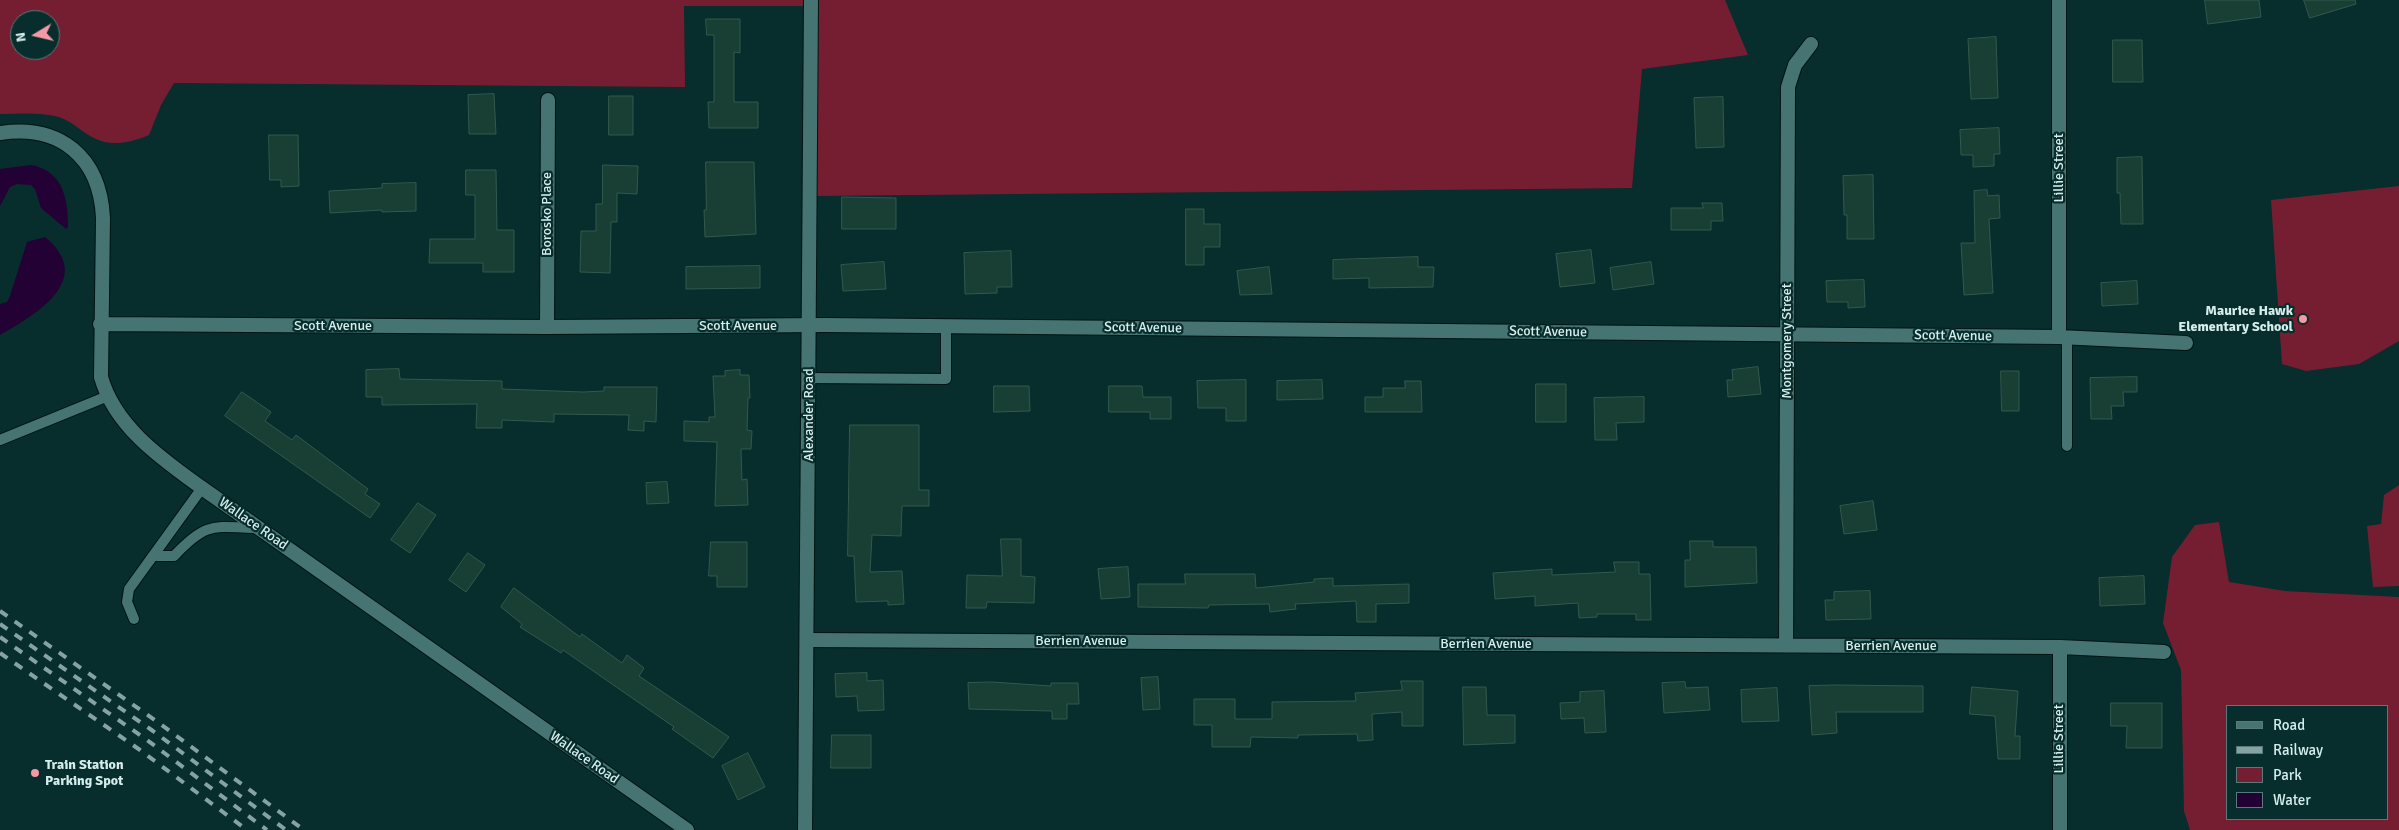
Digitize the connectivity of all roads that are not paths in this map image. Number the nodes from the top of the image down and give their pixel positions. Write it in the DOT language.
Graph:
graph roads {
  1 [pos="811,0"];
  2 [pos="2059,0"];
  3 [pos="1811,44"];
  4 [pos="548,100"];
  5 [pos="0,133"];
  6 [pos="100,324"];
  7 [pos="809,325"];
  8 [pos="946,326"];
  9 [pos="547,327"];
  10 [pos="1787,334"];
  11 [pos="2063,337"];
  12 [pos="2186,343"];
  13 [pos="809,378"];
  14 [pos="108,396"];
  15 [pos="0,440"];
  16 [pos="2067,446"];
  17 [pos="202,488"];
  18 [pos="258,528"];
  19 [pos="155,556"];
  20 [pos="134,619"];
  21 [pos="808,640"];
  22 [pos="1786,645"];
  23 [pos="2060,647"];
  24 [pos="2164,652"];
  25 [pos="621,784"];
  26 [pos="671,830"];
  27 [pos="687,830"];
  28 [pos="805,830"];
  29 [pos="2060,830"];
  1 -- 7 [label="street, Alexander Road"];
  2 -- 11 [label="street, Lillie Street"];
  3 -- 10 [label="street, Montgomery Street"];
  4 -- 9 [label="street, Borosko Place"];
  5 -- 6 [label="street, Wallace Road"];
  6 -- 9 [label="street, Scott Avenue"];
  6 -- 14 [label="street, Wallace Road"];
  7 -- 8 [label="street, Scott Avenue"];
  7 -- 9 [label="street, Scott Avenue"];
  7 -- 13 [label="street, Alexander Road"];
  8 -- 10 [label="street, Scott Avenue"];
  8 -- 13 [label="lane"];
  10 -- 11 [label="street, Scott Avenue"];
  10 -- 22 [label="street, Montgomery Street"];
  11 -- 12 [label="street, Scott Avenue"];
  11 -- 16 [label="lane"];
  13 -- 21 [label="street, Alexander Road"];
  14 -- 15 [label="lane"];
  14 -- 17 [label="street, Wallace Road"];
  17 -- 18 [label="street, Wallace Road"];
  17 -- 19 [label="lane"];
  18 -- 19 [label="lane"];
  18 -- 25 [label="street, Wallace Road"];
  19 -- 20 [label="lane"];
  21 -- 22 [label="street, Berrien Avenue"];
  21 -- 28 [label="street, Alexander Road"];
  22 -- 23 [label="street, Berrien Avenue"];
  23 -- 24 [label="street, Berrien Avenue"];
  23 -- 29 [label="street, Lillie Street"];
  25 -- 26 [label="street"];
  25 -- 27 [label="street, Wallace Road"];
}
